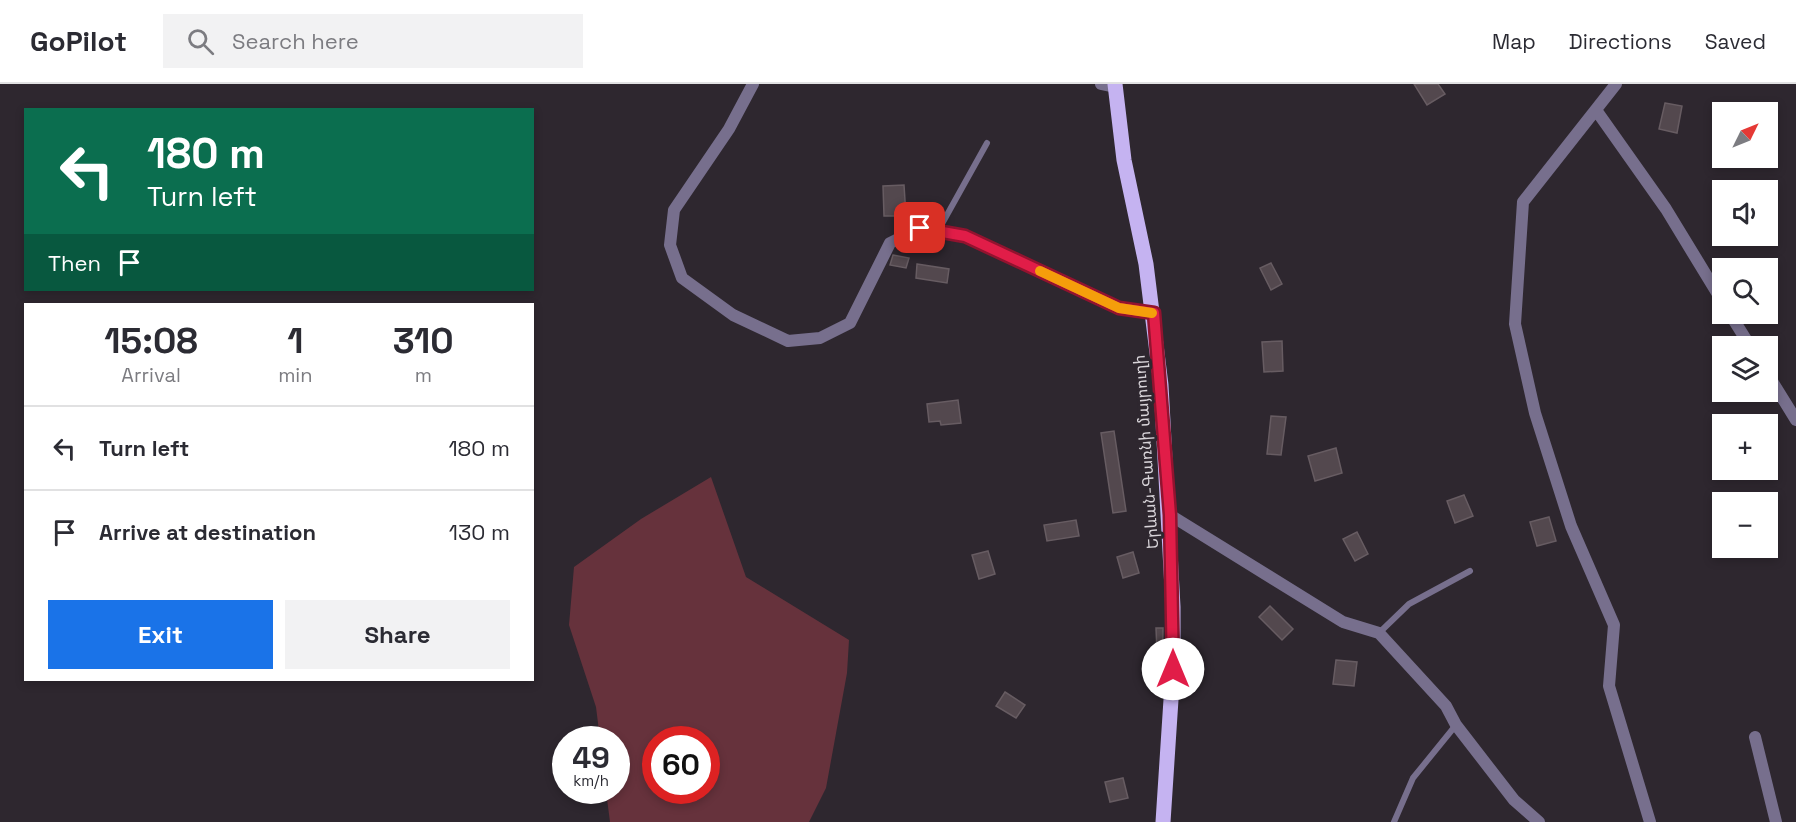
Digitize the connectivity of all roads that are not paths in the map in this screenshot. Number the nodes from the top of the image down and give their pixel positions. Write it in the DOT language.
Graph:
graph roads {
  1 [pos="753,84"];
  2 [pos="1110,85"];
  3 [pos="1613,85"];
  4 [pos="1596,110"];
  5 [pos="987,143"];
  6 [pos="938,231"];
  7 [pos="1712,285"];
  8 [pos="1154,313"];
  9 [pos="1778,391"];
  10 [pos="1796,420"];
  11 [pos="1170,515"];
  12 [pos="1470,571"];
  13 [pos="1379,633"];
  14 [pos="1456,725"];
  15 [pos="1755,736"];
  16 [pos="1163,822"];
  17 [pos="1394,822"];
  18 [pos="1539,822"];
  19 [pos="1650,822"];
  20 [pos="1776,822"];
  1 -- 6 [label="street"];
  2 -- 8 [label="main road, Երևան-Գառնի մայրուղի"];
  3 -- 4 [label="street"];
  4 -- 7 [label="street"];
  4 -- 19 [label="street"];
  5 -- 6 [label="lane"];
  6 -- 8 [label="street"];
  8 -- 11 [label="main road, Երևան-Գառնի մայրուղի"];
  9 -- 10 [label="street"];
  11 -- 13 [label="street"];
  11 -- 16 [label="main road, Երևան-Գառնի մայրուղի"];
  12 -- 13 [label="lane"];
  13 -- 14 [label="street"];
  14 -- 17 [label="lane"];
  14 -- 18 [label="street"];
  15 -- 20 [label="street"];
}
